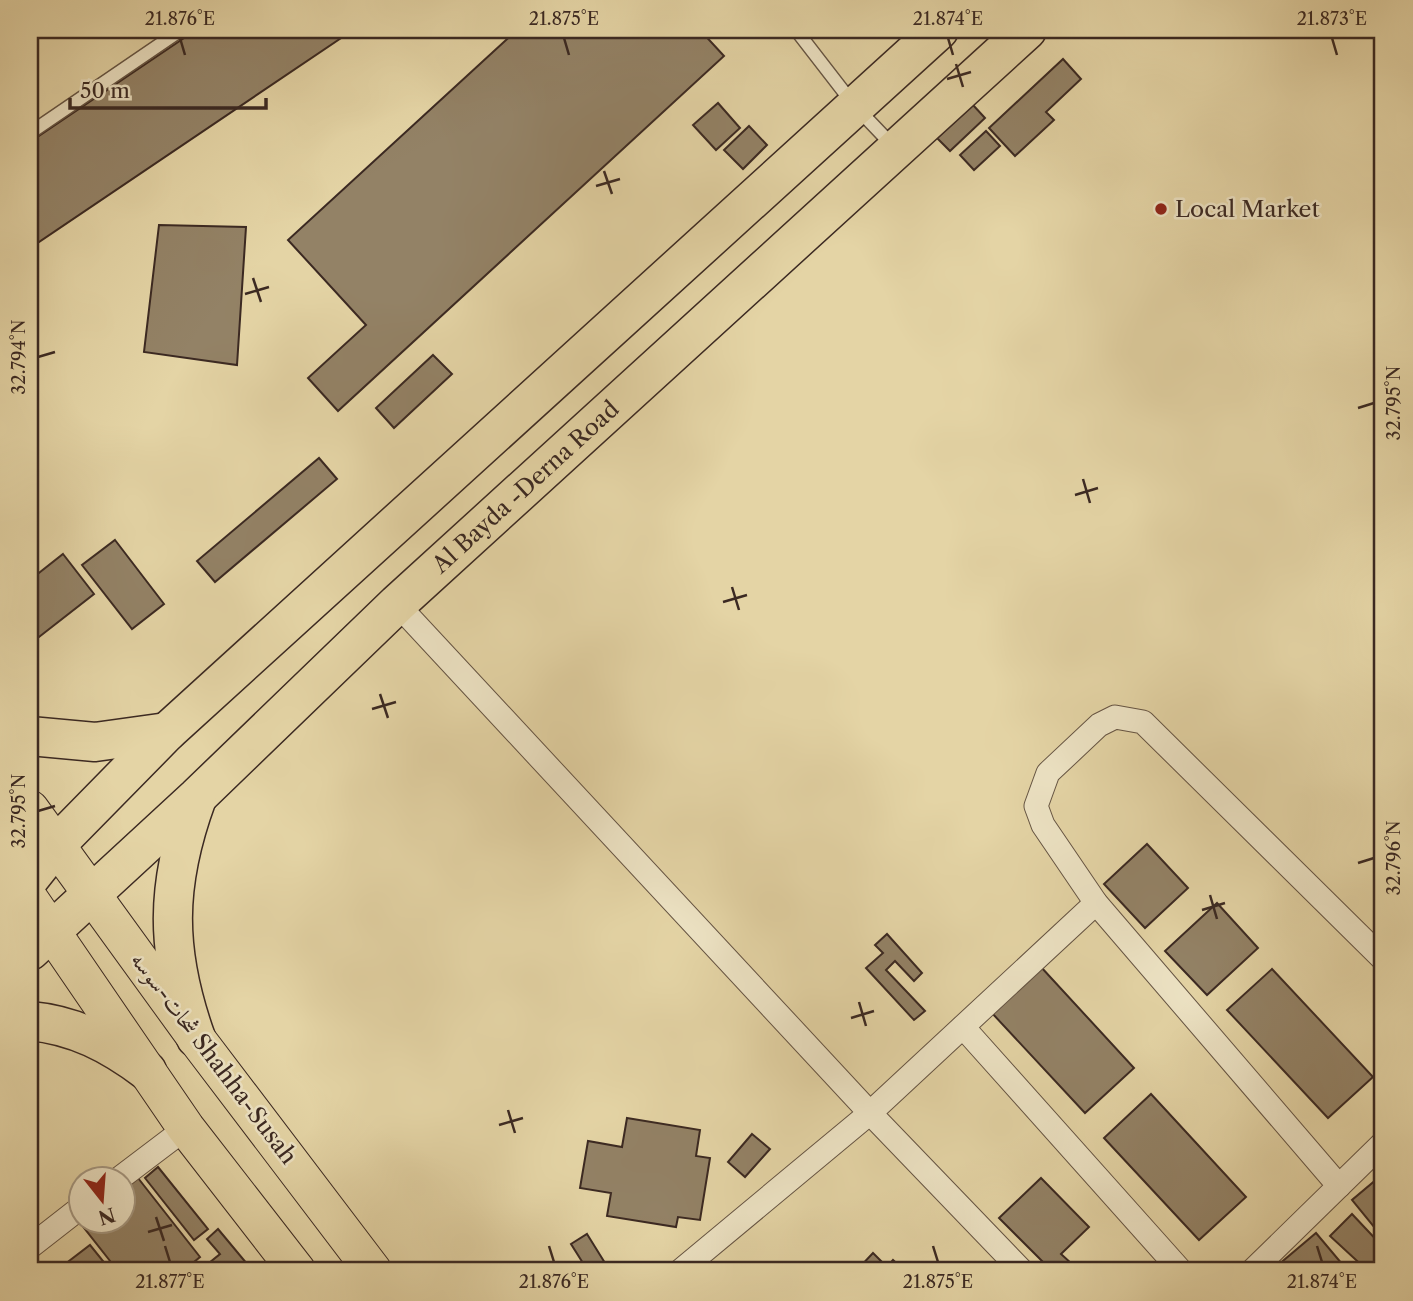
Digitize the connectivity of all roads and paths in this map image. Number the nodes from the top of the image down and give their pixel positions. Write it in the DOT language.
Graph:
graph roads {
  1 [pos="181,30"];
  2 [pos="796,30"];
  3 [pos="939,30"];
  4 [pos="1027,30"];
  5 [pos="854,105"];
  6 [pos="30,134"];
  7 [pos="895,149"];
  8 [pos="397,604"];
  9 [pos="167,732"];
  10 [pos="30,736"];
  11 [pos="197,797"];
  12 [pos="30,809"];
  13 [pos="57,844"];
  14 [pos="30,878"];
  15 [pos="93,893"];
  16 [pos="1096,903"];
  17 [pos="37,927"];
  18 [pos="1383,959"];
  19 [pos="30,1021"];
  20 [pos="963,1027"];
  21 [pos="196,1038"];
  22 [pos="147,1071"];
  23 [pos="870,1113"];
  24 [pos="186,1128"];
  25 [pos="1383,1143"];
  26 [pos="136,1166"];
  27 [pos="1339,1186"];
  28 [pos="66,1219"];
  29 [pos="30,1247"];
  30 [pos="297,1271"];
  31 [pos="373,1271"];
  32 [pos="680,1271"];
  33 [pos="1022,1271"];
  34 [pos="1181,1271"];
  35 [pos="1252,1271"];
  1 -- 6 [label="lane"];
  2 -- 5 [label="lane"];
  3 -- 5 [label="highway"];
  4 -- 7 [label="highway, Al Bayda -Derna Road"];
  5 -- 7 [label="lane"];
  5 -- 9 [label="highway"];
  7 -- 8 [label="highway, Al Bayda -Derna Road"];
  8 -- 11 [label="highway, Al Bayda -Derna Road"];
  8 -- 23 [label="street"];
  9 -- 10 [label="highway"];
  9 -- 13 [label="highway"];
  11 -- 15 [label="highway, Al Bayda -Derna Road"];
  11 -- 21 [label="highway"];
  12 -- 13 [label="main road, شحات-سوسه Shahha-Susah"];
  13 -- 14 [label="highway"];
  13 -- 15 [label="main road, شحات-سوسه Shahha-Susah"];
  15 -- 17 [label="highway, Al Bayda -Derna Road"];
  15 -- 21 [label="main road, شحات-سوسه Shahha-Susah"];
  16 -- 18 [label="street"];
  16 -- 20 [label="street"];
  16 -- 27 [label="street"];
  17 -- 22 [label="main road"];
  19 -- 22 [label="highway"];
  20 -- 23 [label="street"];
  20 -- 34 [label="street"];
  21 -- 31 [label="main road, شحات-سوسه Shahha-Susah"];
  22 -- 24 [label="main road"];
  23 -- 32 [label="street"];
  23 -- 33 [label="street"];
  24 -- 26 [label="street"];
  24 -- 30 [label="main road"];
  25 -- 27 [label="street"];
  27 -- 35 [label="street"];
  28 -- 29 [label="street"];
}
